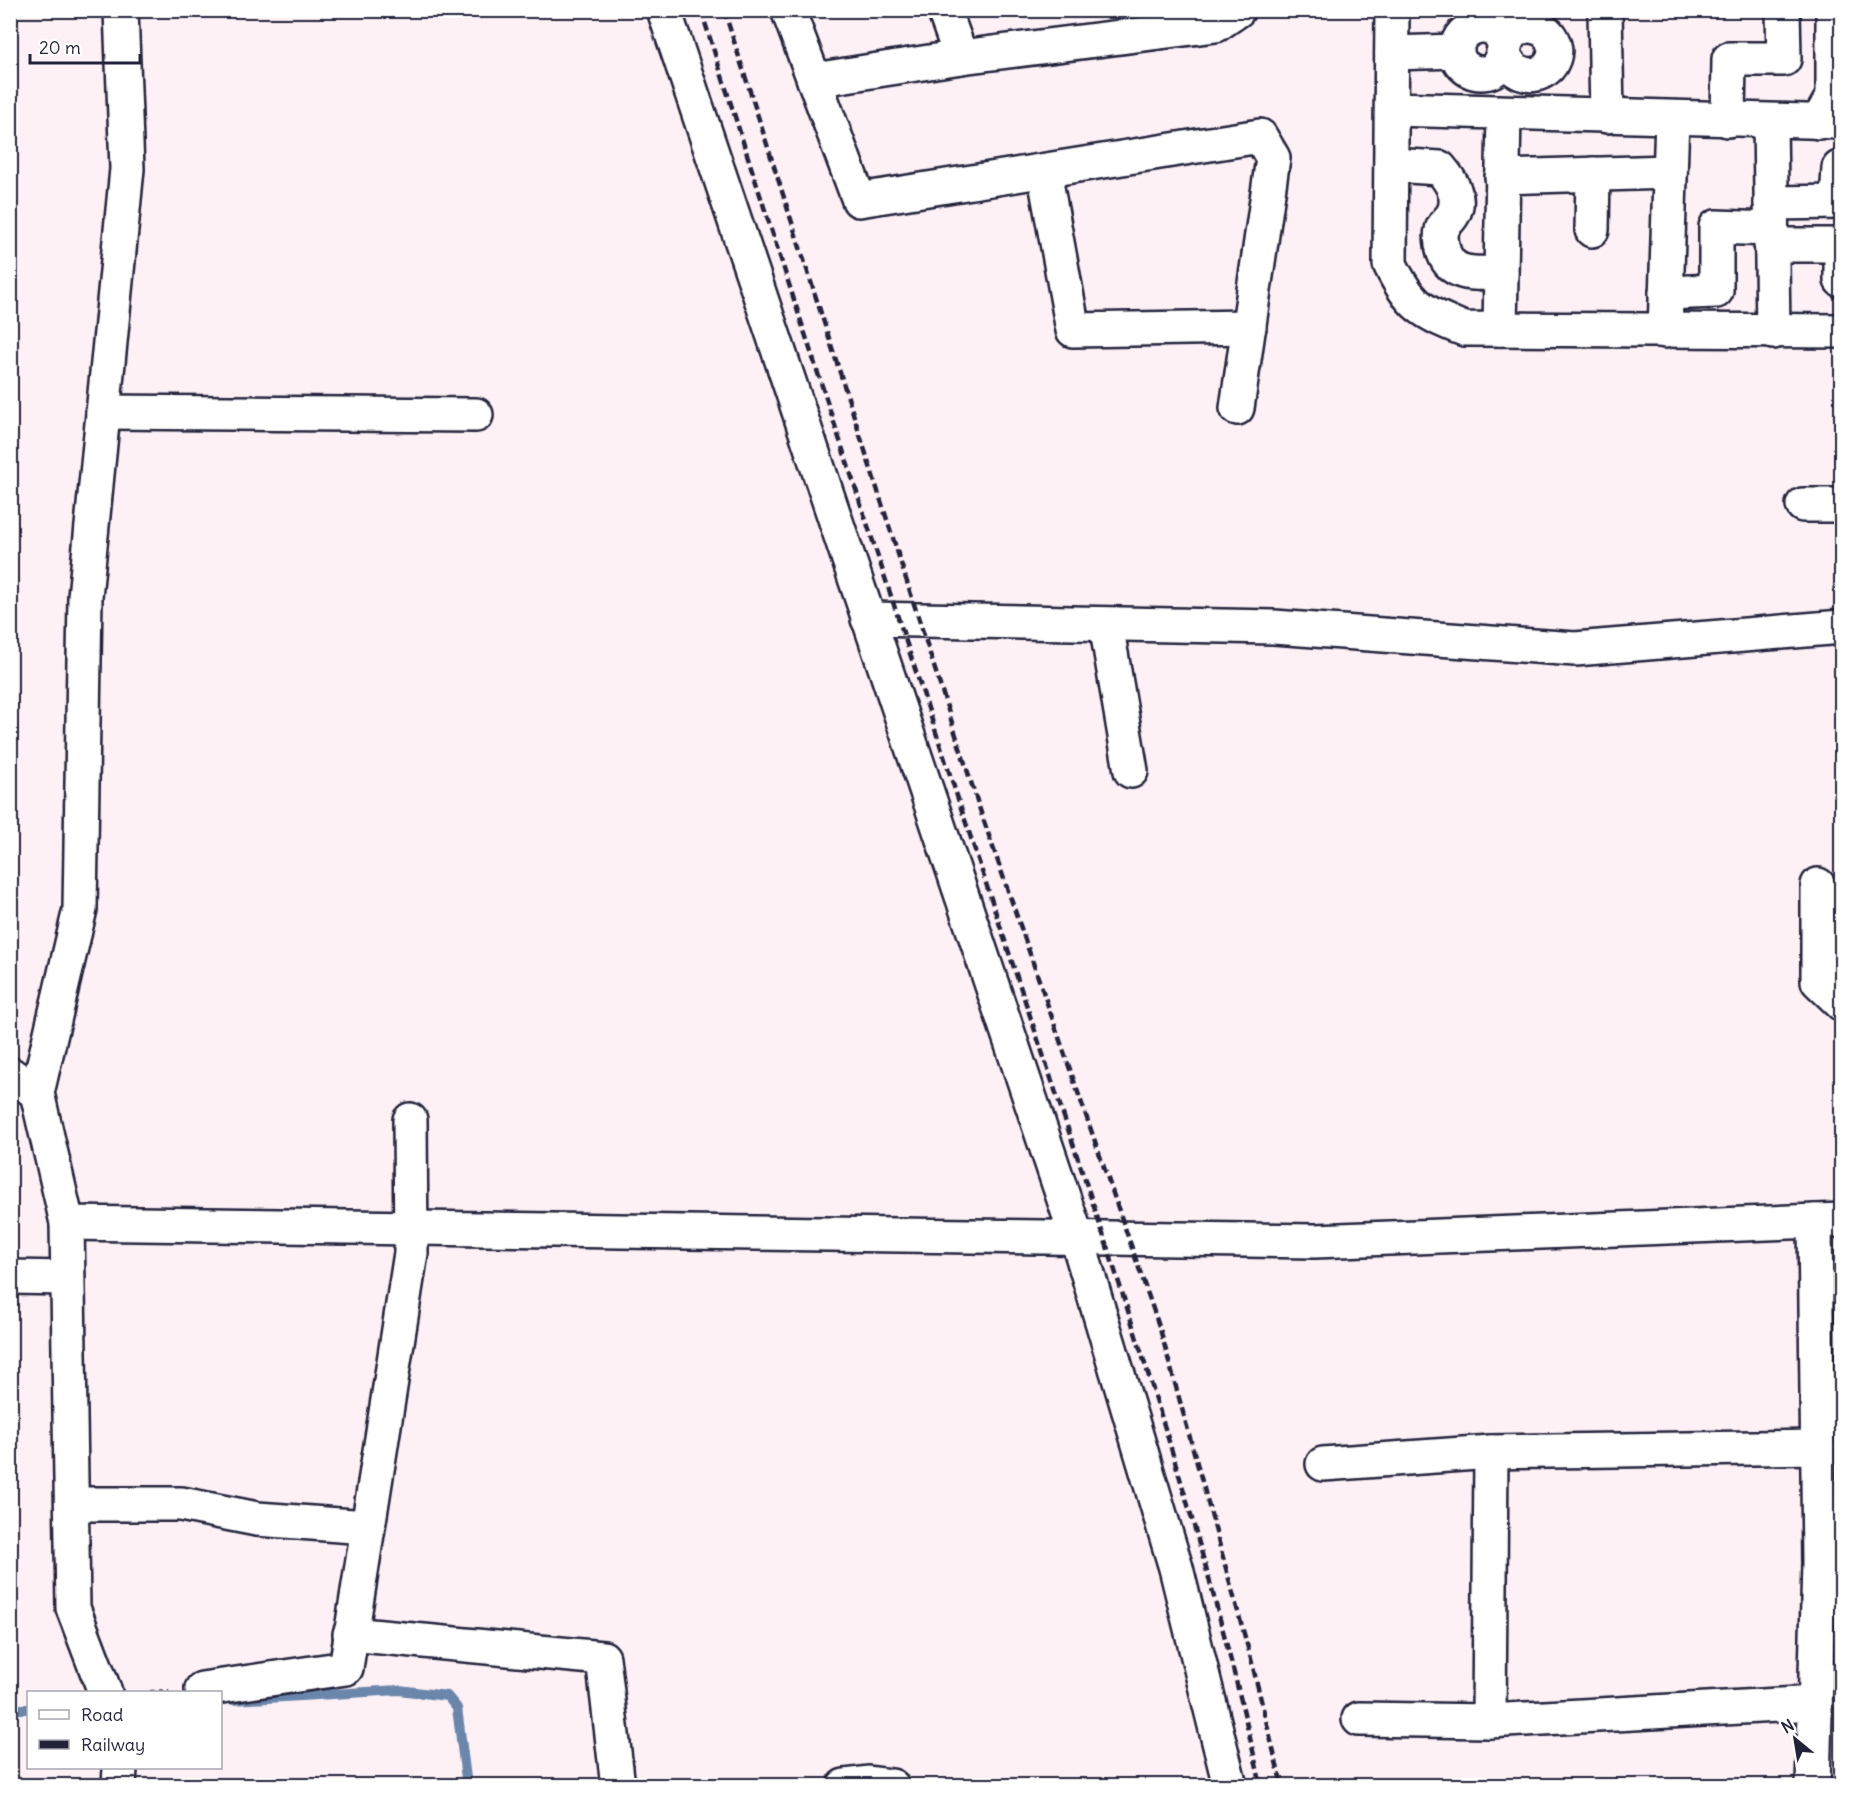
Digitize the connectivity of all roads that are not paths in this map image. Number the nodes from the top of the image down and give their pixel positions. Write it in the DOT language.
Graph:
graph roads {
  1 [pos="121,10"];
  2 [pos="664,10"];
  3 [pos="788,10"];
  4 [pos="944,10"];
  5 [pos="1238,10"];
  6 [pos="1392,10"];
  7 [pos="1605,10"];
  8 [pos="1783,10"];
  9 [pos="1833,10"];
  10 [pos="1102,24"];
  11 [pos="1392,53"];
  12 [pos="1606,53"];
  13 [pos="961,57"];
  14 [pos="814,80"];
  15 [pos="1392,109"];
  16 [pos="1504,113"];
  17 [pos="1607,116"];
  18 [pos="1672,118"];
  19 [pos="1728,120"];
  20 [pos="1770,121"];
  21 [pos="1830,122"];
  22 [pos="1392,165"];
  23 [pos="1839,168"];
  24 [pos="1044,171"];
  25 [pos="1670,172"];
  26 [pos="1593,174"];
  27 [pos="1503,177"];
  28 [pos="1840,202"];
  29 [pos="1771,226"];
  30 [pos="1592,230"];
  31 [pos="1841,245"];
  32 [pos="1501,273"];
  33 [pos="1841,280"];
  34 [pos="1666,293"];
  35 [pos="1249,327"];
  36 [pos="1500,329"];
  37 [pos="1665,331"];
  38 [pos="1842,331"];
  39 [pos="1773,332"];
  40 [pos="1237,408"];
  41 [pos="103,412"];
  42 [pos="476,415"];
  43 [pos="1803,505"];
  44 [pos="1842,505"];
  45 [pos="868,619"];
  46 [pos="1106,624"];
  47 [pos="1842,627"];
  48 [pos="1131,771"];
  49 [pos="1818,885"];
  50 [pos="1842,1005"];
  51 [pos="10,1074"];
  52 [pos="37,1093"];
  53 [pos="410,1120"];
  54 [pos="1828,1221"];
  55 [pos="67,1223"];
  56 [pos="411,1229"];
  57 [pos="1077,1238"];
  58 [pos="10,1277"];
  59 [pos="67,1278"];
  60 [pos="1818,1448"];
  61 [pos="1491,1452"];
  62 [pos="1323,1464"];
  63 [pos="72,1504"];
  64 [pos="367,1527"];
  65 [pos="350,1634"];
  66 [pos="202,1689"];
  67 [pos="105,1691"];
  68 [pos="1815,1703"];
  69 [pos="1359,1719"];
  70 [pos="1489,1721"];
  71 [pos="120,1769"];
  72 [pos="119,1785"];
  73 [pos="618,1785"];
  74 [pos="844,1785"];
  75 [pos="892,1785"];
  76 [pos="1230,1785"];
  77 [pos="1813,1785"];
  1 -- 41 [label="street"];
  2 -- 45 [label="street"];
  3 -- 14 [label="street"];
  4 -- 13 [label="street"];
  5 -- 10 [label="street"];
  6 -- 11 [label="street"];
  7 -- 12 [label="street"];
  8 -- 19 [label="street"];
  9 -- 21 [label="street"];
  10 -- 13 [label="street"];
  11 -- 12 [label="street"];
  11 -- 15 [label="street"];
  12 -- 17 [label="street"];
  13 -- 14 [label="street"];
  14 -- 24 [label="street"];
  15 -- 16 [label="street"];
  15 -- 22 [label="street"];
  16 -- 17 [label="street"];
  16 -- 27 [label="street"];
  17 -- 18 [label="street"];
  18 -- 19 [label="street"];
  18 -- 25 [label="street"];
  19 -- 20 [label="street"];
  20 -- 21 [label="street"];
  20 -- 29 [label="street"];
  22 -- 32 [label="street"];
  22 -- 36 [label="street"];
  23 -- 28 [label="street"];
  24 -- 35 [label="street"];
  24 -- 35 [label="street"];
  25 -- 26 [label="street"];
  25 -- 34 [label="street"];
  26 -- 27 [label="street"];
  26 -- 30 [label="street"];
  27 -- 32 [label="street"];
  28 -- 29 [label="street"];
  29 -- 31 [label="street"];
  29 -- 34 [label="street"];
  29 -- 39 [label="street"];
  31 -- 33 [label="street"];
  32 -- 36 [label="street"];
  34 -- 37 [label="street"];
  35 -- 40 [label="street"];
  36 -- 37 [label="street"];
  37 -- 39 [label="street"];
  38 -- 39 [label="street"];
  41 -- 42 [label="street"];
  41 -- 52 [label="street"];
  43 -- 44 [label="street"];
  45 -- 46 [label="street"];
  45 -- 57 [label="street"];
  46 -- 47 [label="street"];
  46 -- 48 [label="street"];
  49 -- 50 [label="street"];
  51 -- 52 [label="street"];
  52 -- 55 [label="street"];
  53 -- 56 [label="street"];
  54 -- 57 [label="street"];
  54 -- 60 [label="street"];
  55 -- 56 [label="street"];
  55 -- 59 [label="street"];
  56 -- 57 [label="street"];
  56 -- 64 [label="street"];
  57 -- 76 [label="street"];
  58 -- 59 [label="street"];
  59 -- 63 [label="street"];
  60 -- 61 [label="street"];
  60 -- 68 [label="street"];
  61 -- 62 [label="street"];
  61 -- 70 [label="street"];
  63 -- 64 [label="street"];
  63 -- 67 [label="street"];
  64 -- 65 [label="street"];
  65 -- 66 [label="street"];
  65 -- 73 [label="street"];
  68 -- 70 [label="street"];
  68 -- 77 [label="street"];
  69 -- 70 [label="street"];
  71 -- 72 [label="street"];
  74 -- 75 [label="street"];
}
